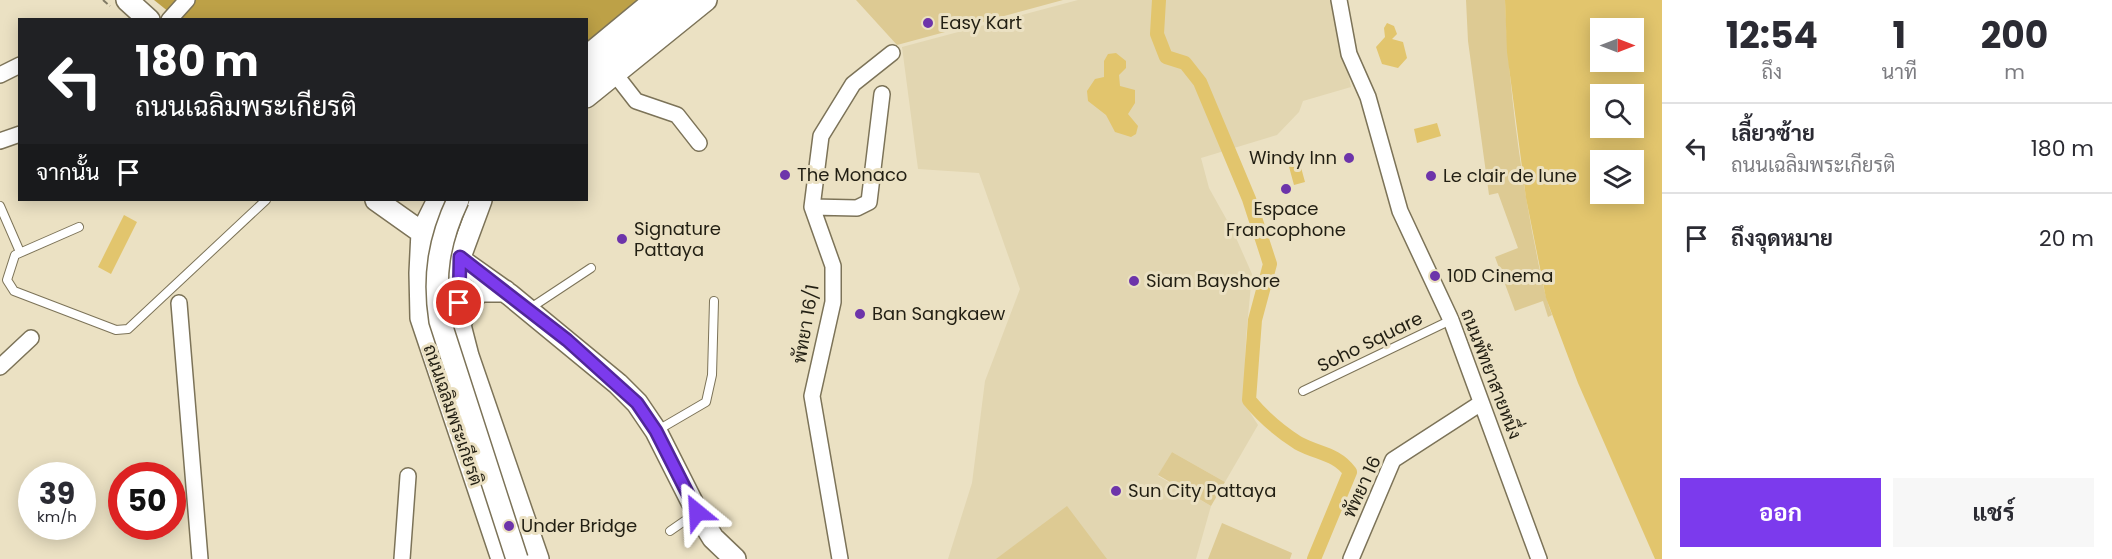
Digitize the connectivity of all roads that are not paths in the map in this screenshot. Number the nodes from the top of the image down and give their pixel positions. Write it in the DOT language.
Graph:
graph roads {
  1 [pos="127,0"];
  2 [pos="188,0"];
  3 [pos="655,0"];
  4 [pos="680,0"];
  5 [pos="706,0"];
  6 [pos="1339,0"];
  7 [pos="147,18"];
  8 [pos="171,18"];
  9 [pos="892,53"];
  10 [pos="588,55"];
  11 [pos="18,66"];
  12 [pos="615,74"];
  13 [pos="0,75"];
  14 [pos="588,75"];
  15 [pos="882,94"];
  16 [pos="588,95"];
  17 [pos="18,135"];
  18 [pos="0,141"];
  19 [pos="699,143"];
  20 [pos="265,201"];
  21 [pos="377,201"];
  22 [pos="438,201"];
  23 [pos="458,201"];
  24 [pos="481,201"];
  25 [pos="0,206"];
  26 [pos="812,207"];
  27 [pos="79,227"];
  28 [pos="422,232"];
  29 [pos="20,252"];
  30 [pos="460,257"];
  31 [pos="591,268"];
  32 [pos="505,291"];
  33 [pos="714,301"];
  34 [pos="179,303"];
  35 [pos="528,310"];
  36 [pos="1451,320"];
  37 [pos="460,326"];
  38 [pos="31,338"];
  39 [pos="468,356"];
  40 [pos="436,363"];
  41 [pos="0,367"];
  42 [pos="1303,391"];
  43 [pos="1481,403"];
  44 [pos="656,431"];
  45 [pos="408,476"];
  46 [pos="697,512"];
  47 [pos="670,531"];
  48 [pos="200,559"];
  49 [pos="402,559"];
  50 [pos="502,559"];
  51 [pos="516,559"];
  52 [pos="538,559"];
  53 [pos="735,559"];
  54 [pos="840,559"];
  55 [pos="1351,559"];
  56 [pos="1539,559"];
  1 -- 7 [label="main road"];
  2 -- 8 [label="street"];
  3 -- 10 [label="main road"];
  4 -- 14 [label="main road"];
  5 -- 12 [label="main road"];
  6 -- 36 [label="street, ถนนพัทยาสายหนึ่ง"];
  9 -- 26 [label="street, พัทยา 16/1"];
  11 -- 13 [label="street"];
  12 -- 16 [label="main road"];
  12 -- 19 [label="street"];
  15 -- 26 [label="street"];
  17 -- 18 [label="street"];
  20 -- 29 [label="lane"];
  21 -- 28 [label="main road"];
  22 -- 28 [label="main road, ถนนเฉลิมพระเกียรติ"];
  23 -- 51 [label="main road, bridge"];
  24 -- 30 [label="main road, ถนนเฉลิมพระเกียรติ"];
  25 -- 29 [label="lane"];
  26 -- 54 [label="street, พัทยา 16/1"];
  27 -- 29 [label="lane"];
  28 -- 30 [label="main road"];
  28 -- 40 [label="main road, ถนนเฉลิมพระเกียรติ"];
  30 -- 32 [label="main road"];
  30 -- 37 [label="main road, ถนนเฉลิมพระเกียรติ"];
  31 -- 35 [label="lane"];
  32 -- 35 [label="main road"];
  32 -- 37 [label="main road"];
  33 -- 44 [label="lane"];
  34 -- 48 [label="street"];
  35 -- 44 [label="main road"];
  36 -- 42 [label="lane, Soho Square"];
  36 -- 43 [label="street, ถนนพัทยาสายหนึ่ง"];
  37 -- 39 [label="main road, ถนนเฉลิมพระเกียรติ"];
  38 -- 41 [label="street"];
  39 -- 40 [label="main road"];
  39 -- 52 [label="main road, ถนนเฉลิมพระเกียรติ"];
  40 -- 50 [label="main road, ถนนเฉลิมพระเกียรติ"];
  43 -- 55 [label="street, พัทยา 16"];
  43 -- 56 [label="street, ถนนพัทยาสายหนึ่ง"];
  44 -- 46 [label="main road"];
  45 -- 49 [label="street"];
  46 -- 47 [label="lane"];
  46 -- 53 [label="main road"];
}
